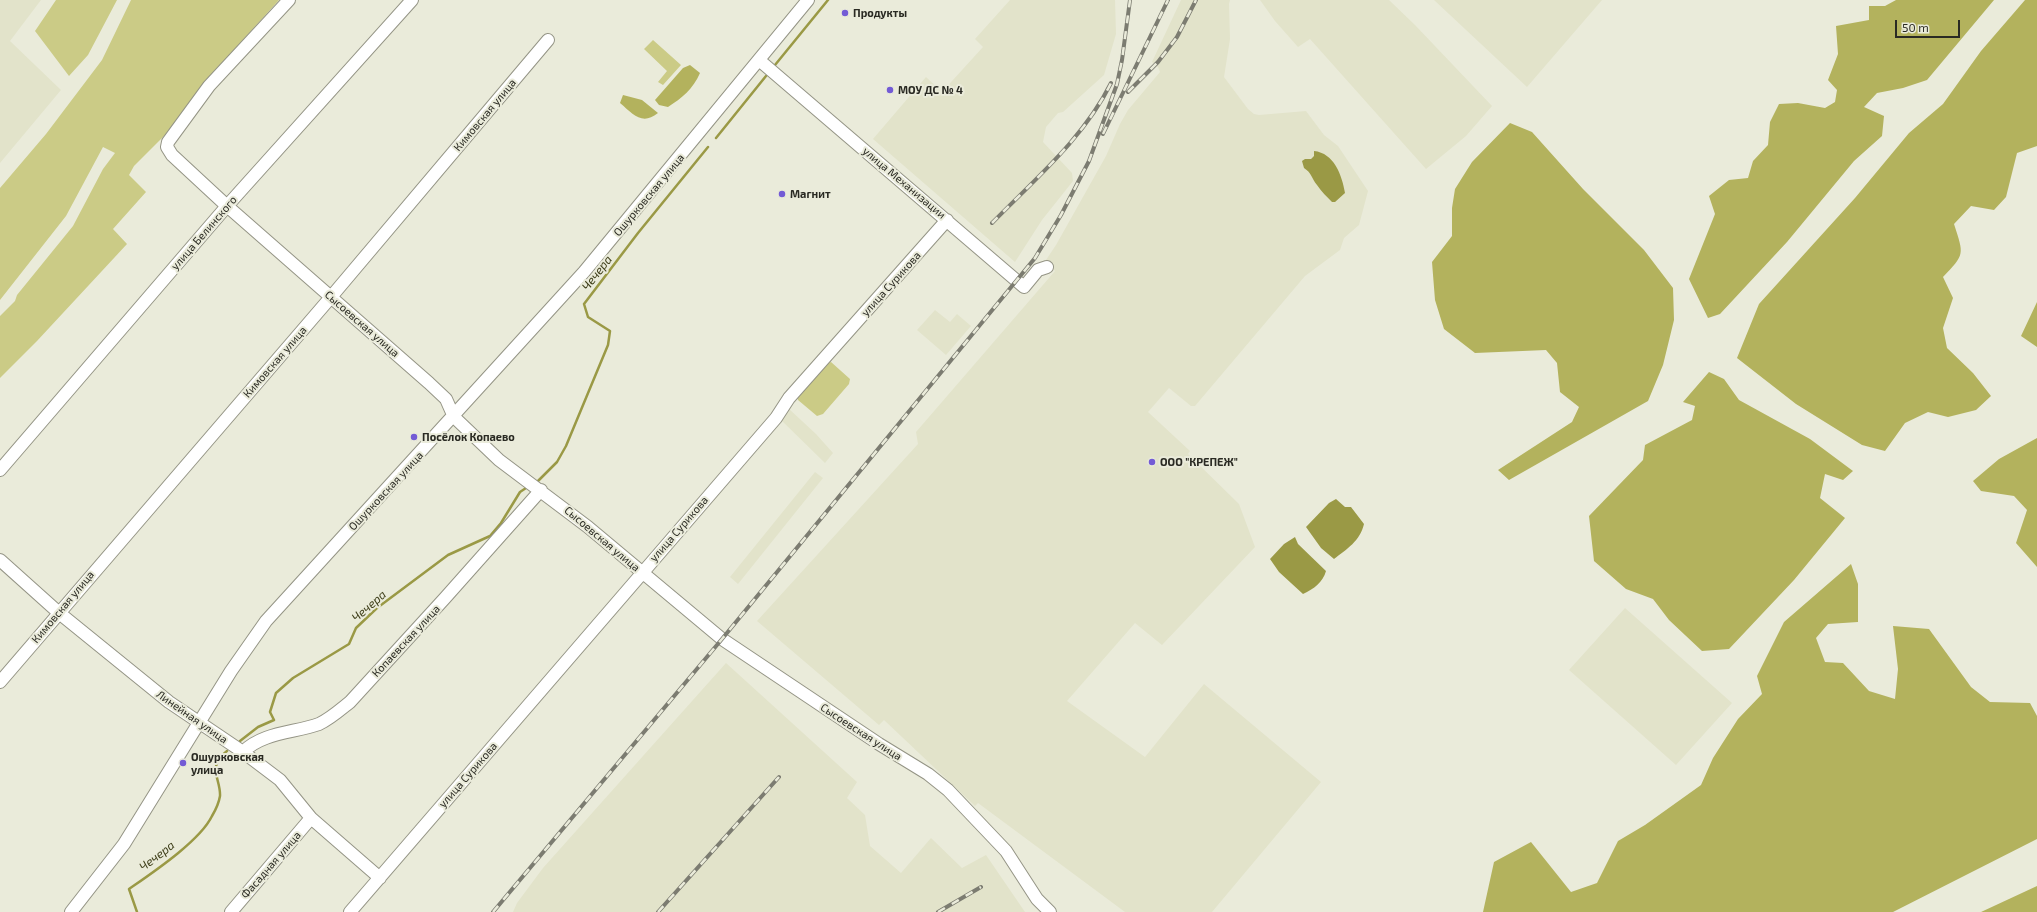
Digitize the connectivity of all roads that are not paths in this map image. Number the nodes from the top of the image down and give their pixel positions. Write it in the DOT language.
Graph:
graph roads {
  1 [pos="289,0"];
  2 [pos="412,0"];
  3 [pos="808,0"];
  4 [pos="548,40"];
  5 [pos="759,60"];
  6 [pos="227,206"];
  7 [pos="947,220"];
  8 [pos="1047,267"];
  9 [pos="331,297"];
  10 [pos="454,417"];
  11 [pos="0,470"];
  12 [pos="541,490"];
  13 [pos="0,560"];
  14 [pos="642,572"];
  15 [pos="58,612"];
  16 [pos="0,682"];
  17 [pos="199,723"];
  18 [pos="243,752"];
  19 [pos="311,818"];
  20 [pos="380,878"];
  21 [pos="71,912"];
  22 [pos="231,912"];
  23 [pos="350,912"];
  24 [pos="1050,912"];
  1 -- 6 [label="street, Сысоевская улица"];
  2 -- 6 [label="street, улица Белинского"];
  3 -- 5 [label="street, Ошурковская улица"];
  4 -- 9 [label="street, Кимовская улица"];
  5 -- 7 [label="street, улица Механизации"];
  5 -- 10 [label="street, Ошурковская улица"];
  6 -- 9 [label="street, Сысоевская улица"];
  6 -- 11 [label="street, улица Белинского"];
  7 -- 8 [label="street, улица Механизации"];
  7 -- 14 [label="street, улица Сурикова"];
  9 -- 10 [label="street, Сысоевская улица"];
  9 -- 15 [label="street, Кимовская улица"];
  10 -- 12 [label="street, Сысоевская улица"];
  10 -- 17 [label="street, Ошурковская улица"];
  12 -- 14 [label="street, Сысоевская улица"];
  12 -- 18 [label="street, Копаевская улица"];
  13 -- 15 [label="street, Линейная улица"];
  14 -- 20 [label="street, улица Сурикова"];
  14 -- 24 [label="street, Сысоевская улица"];
  15 -- 16 [label="street, Кимовская улица"];
  15 -- 17 [label="street, Линейная улица"];
  17 -- 18 [label="street, Линейная улица"];
  17 -- 21 [label="street, Ошурковская улица"];
  18 -- 19 [label="street, Линейная улица"];
  19 -- 20 [label="street, Линейная улица"];
  19 -- 22 [label="street, Фасадная улица"];
  20 -- 23 [label="street, улица Сурикова"];
}
